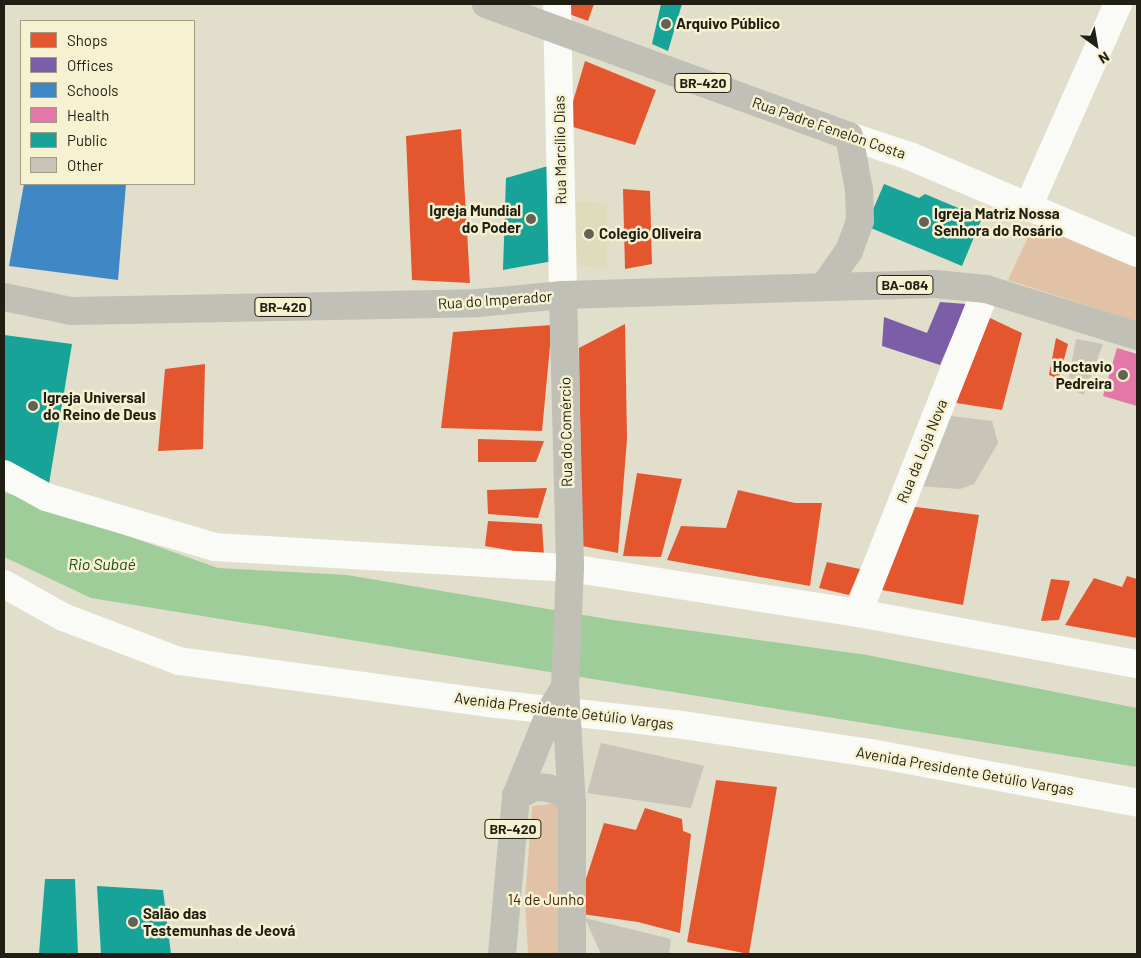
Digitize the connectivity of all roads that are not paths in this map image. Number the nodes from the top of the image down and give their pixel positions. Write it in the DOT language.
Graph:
graph roads {
  1 [pos="486,4"];
  2 [pos="1118,4"];
  3 [pos="558,17"];
  4 [pos="849,136"];
  5 [pos="1028,207"];
  6 [pos="1137,253"];
  7 [pos="824,286"];
  8 [pos="986,289"];
  9 [pos="563,296"];
  10 [pos="4,297"];
  11 [pos="1137,336"];
  12 [pos="4,474"];
  13 [pos="570,568"];
  14 [pos="4,584"];
  15 [pos="858,613"];
  16 [pos="1137,664"];
  17 [pos="562,697"];
  18 [pos="516,796"];
  19 [pos="1137,803"];
  20 [pos="572,804"];
  21 [pos="502,954"];
  22 [pos="572,954"];
  1 -- 3 [label="main road, Rua Padre Fenelon Costa / BR-420"];
  2 -- 5 [label="street"];
  3 -- 4 [label="main road, Rua Padre Fenelon Costa / BR-420"];
  3 -- 9 [label="street, Rua Marcílio Dias"];
  4 -- 5 [label="street, Rua Padre Fenelon Costa"];
  4 -- 7 [label="main road"];
  5 -- 6 [label="street, Rua Padre Fenelon Costa"];
  7 -- 8 [label="main road, Rua do Imperador / BA-084"];
  7 -- 9 [label="main road, Rua do Imperador / BR-420"];
  8 -- 11 [label="main road, BA-084"];
  8 -- 15 [label="street, Rua da Loja Nova"];
  9 -- 10 [label="main road, Rua do Imperador / BR-420"];
  9 -- 13 [label="main road, Rua do Comércio / BR-420"];
  12 -- 13 [label="street"];
  13 -- 15 [label="street"];
  13 -- 17 [label="main road, BR-420"];
  14 -- 17 [label="street, Avenida Presidente Getúlio Vargas"];
  15 -- 16 [label="street"];
  17 -- 18 [label="main road, BR-420"];
  17 -- 19 [label="street, Avenida Presidente Getúlio Vargas"];
  17 -- 20 [label="main road, BR-420"];
  18 -- 20 [label="main road"];
  18 -- 21 [label="main road, BR-420"];
  20 -- 22 [label="main road, BR-420"];
}
